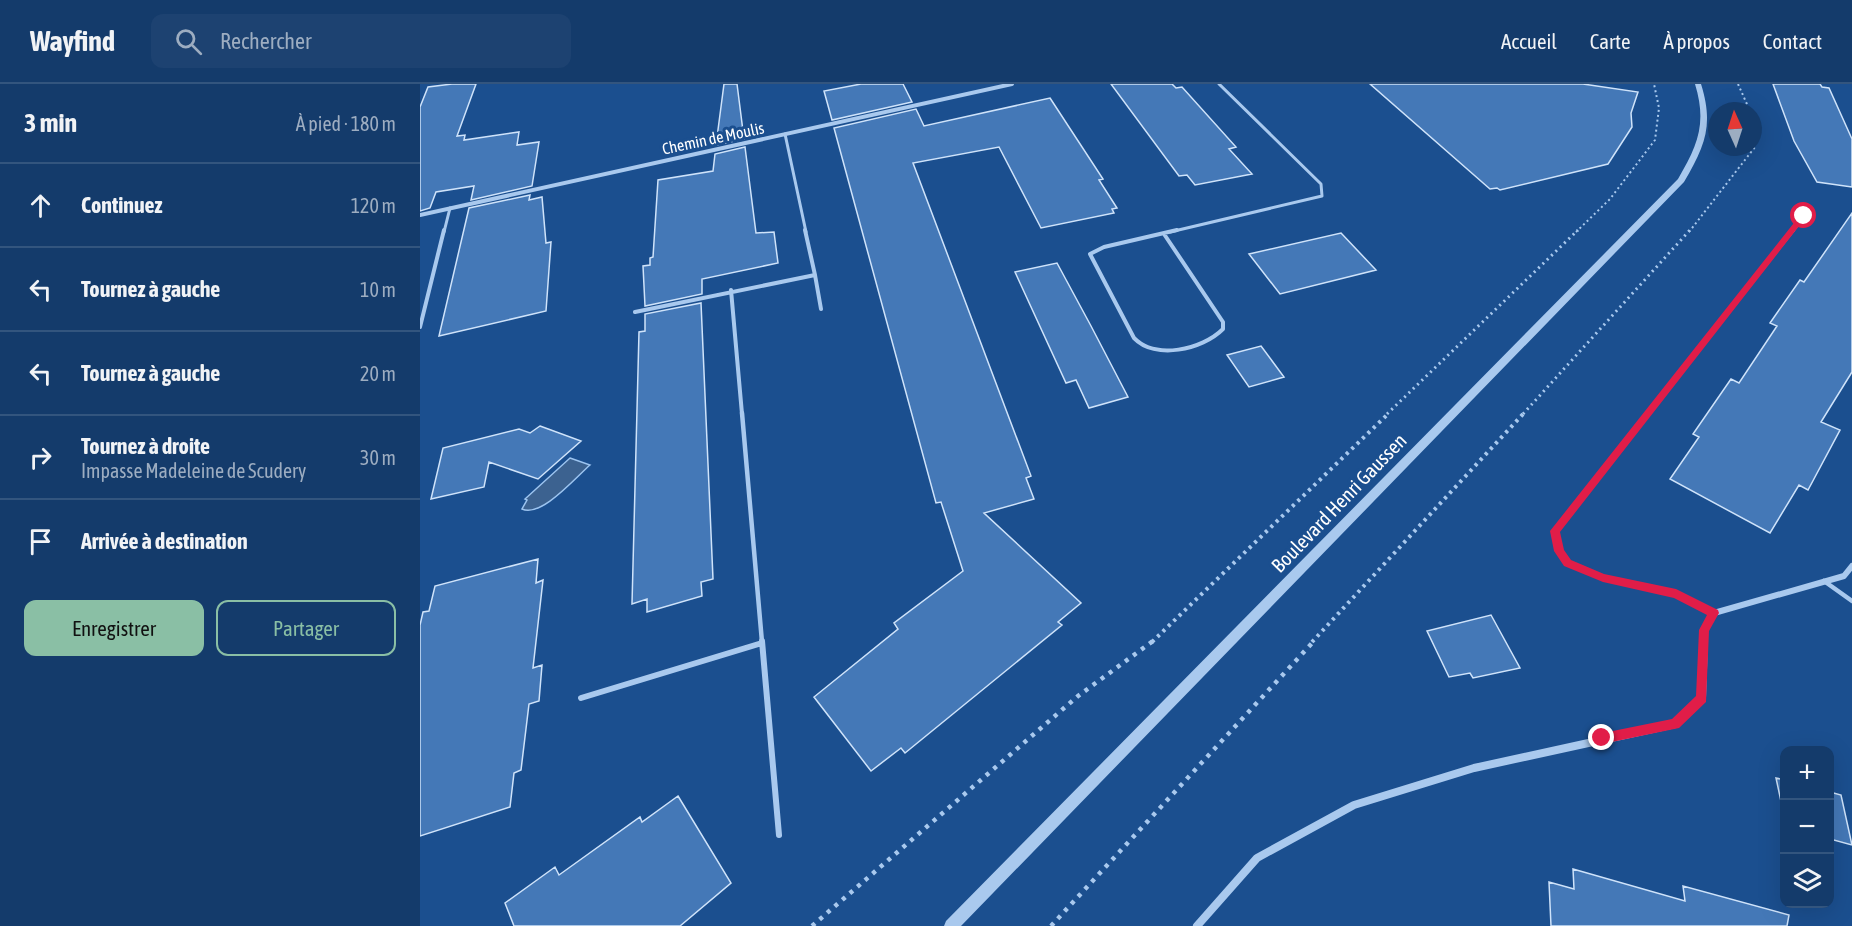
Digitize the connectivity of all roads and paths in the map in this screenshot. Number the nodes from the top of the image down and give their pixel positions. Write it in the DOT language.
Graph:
graph roads {
  1 [pos="1012,84"];
  2 [pos="1219,84"];
  3 [pos="1654,84"];
  4 [pos="1698,84"];
  5 [pos="1738,84"];
  6 [pos="1746,102"];
  7 [pos="784,134"];
  8 [pos="1748,156"];
  9 [pos="450,208"];
  10 [pos="420,214"];
  11 [pos="1804,216"];
  12 [pos="1164,234"];
  13 [pos="815,275"];
  14 [pos="731,290"];
  15 [pos="821,309"];
  16 [pos="635,312"];
  17 [pos="420,327"];
  18 [pos="1852,566"];
  19 [pos="1824,581"];
  20 [pos="1852,601"];
  21 [pos="1714,613"];
  22 [pos="762,643"];
  23 [pos="581,698"];
  24 [pos="779,835"];
  25 [pos="812,926"];
  26 [pos="951,926"];
  27 [pos="1052,926"];
  28 [pos="1197,926"];
  1 -- 7 [label="street, Chemin de Moulis"];
  2 -- 12 [label="lane"];
  3 -- 25 [label="path"];
  4 -- 26 [label="street, Boulevard Henri Gaussen"];
  5 -- 6 [label="path"];
  7 -- 9 [label="street, Chemin de Moulis"];
  7 -- 13 [label="lane"];
  8 -- 27 [label="path"];
  9 -- 10 [label="street, Chemin de Moulis"];
  9 -- 17 [label="lane"];
  11 -- 21 [label="lane"];
  12 -- 12 [label="lane"];
  13 -- 14 [label="lane"];
  13 -- 15 [label="lane"];
  14 -- 16 [label="lane"];
  14 -- 22 [label="lane"];
  18 -- 19 [label="street"];
  19 -- 20 [label="lane"];
  19 -- 21 [label="street"];
  21 -- 28 [label="street"];
  22 -- 23 [label="lane"];
  22 -- 24 [label="lane"];
}
